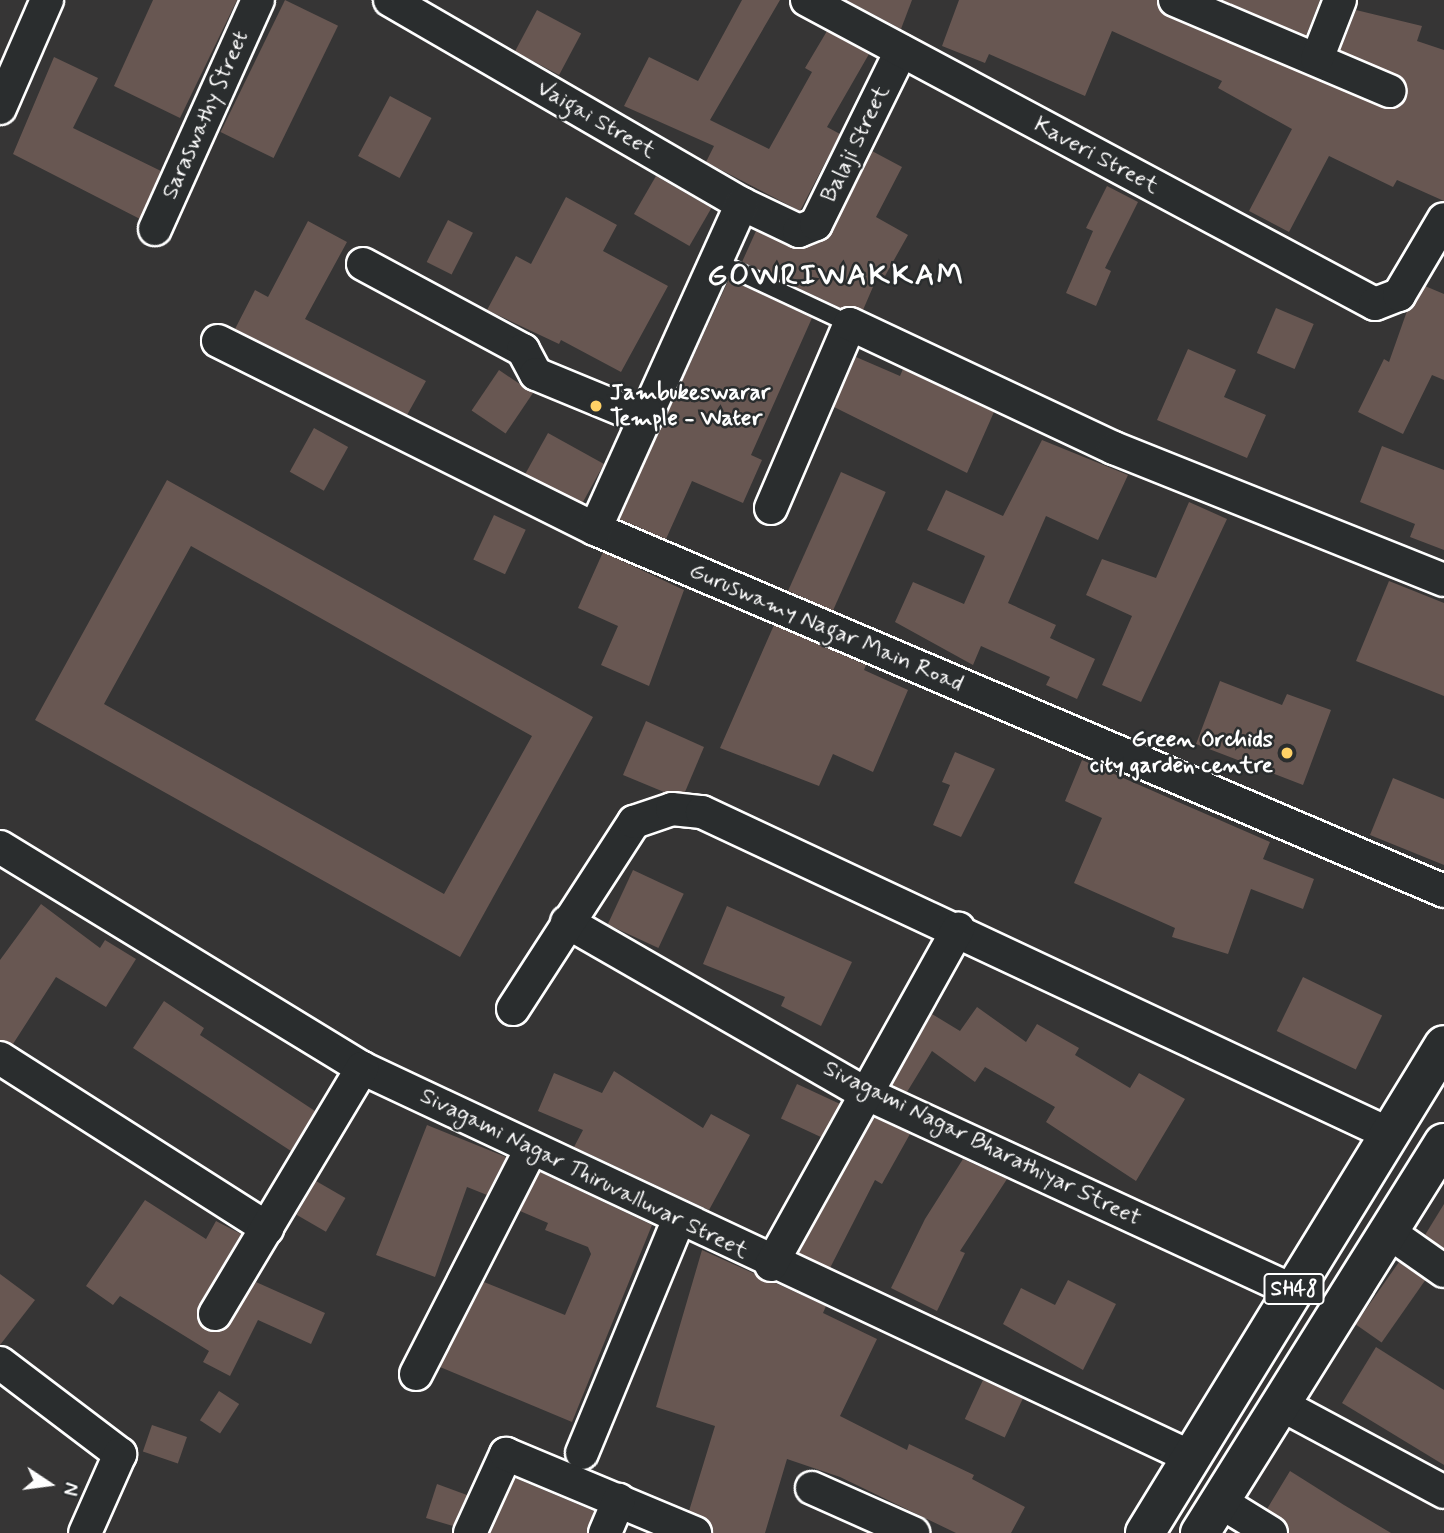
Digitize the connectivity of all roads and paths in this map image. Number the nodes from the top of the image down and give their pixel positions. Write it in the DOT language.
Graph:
graph roads {
  1 [pos="47,0"];
  2 [pos="258,0"];
  3 [pos="390,0"];
  4 [pos="1175,0"];
  5 [pos="1340,0"];
  6 [pos="811,1"];
  7 [pos="901,51"];
  8 [pos="1317,59"];
  9 [pos="1389,91"];
  10 [pos="0,108"];
  11 [pos="742,204"];
  12 [pos="1444,219"];
  13 [pos="155,229"];
  14 [pos="806,232"];
  15 [pos="717,262"];
  16 [pos="363,264"];
  17 [pos="850,324"];
  18 [pos="218,341"];
  19 [pos="645,419"];
  20 [pos="771,508"];
  21 [pos="595,529"];
  22 [pos="1444,580"];
  23 [pos="3,854"];
  24 [pos="1444,891"];
  25 [pos="567,922"];
  26 [pos="958,929"];
  27 [pos="513,1009"];
  28 [pos="1444,1045"];
  29 [pos="0,1058"];
  30 [pos="362,1068"];
  31 [pos="863,1092"];
  32 [pos="1389,1134"];
  33 [pos="1444,1143"];
  34 [pos="531,1149"];
  35 [pos="680,1219"];
  36 [pos="267,1228"];
  37 [pos="1390,1233"];
  38 [pos="771,1265"];
  39 [pos="1444,1271"];
  40 [pos="1293,1291"];
  41 [pos="215,1314"];
  42 [pos="0,1363"];
  43 [pos="416,1374"];
  44 [pos="1280,1404"];
  45 [pos="582,1453"];
  46 [pos="1191,1457"];
  47 [pos="812,1488"];
  48 [pos="1444,1492"];
  49 [pos="619,1500"];
  50 [pos="1210,1517"];
  51 [pos="85,1533"];
  52 [pos="470,1533"];
  53 [pos="605,1533"];
  54 [pos="695,1533"];
  55 [pos="912,1533"];
  56 [pos="1145,1533"];
  57 [pos="1270,1533"];
  1 -- 10 [label="street"];
  2 -- 13 [label="street, Saraswathy Street"];
  3 -- 11 [label="street, Vaigai Street"];
  4 -- 8 [label="street"];
  5 -- 8 [label="street"];
  6 -- 7 [label="street, Kaveri Street"];
  7 -- 12 [label="street, Kaveri Street"];
  7 -- 14 [label="street, Balaji Street"];
  8 -- 9 [label="street"];
  11 -- 14 [label="street, Vaigai Street"];
  11 -- 15 [label="street"];
  15 -- 17 [label="lane"];
  15 -- 19 [label="street"];
  16 -- 19 [label="street"];
  17 -- 20 [label="street"];
  17 -- 22 [label="street"];
  18 -- 21 [label="street, Guruswamy Nagar Main Road"];
  19 -- 21 [label="street"];
  21 -- 24 [label="street, Guruswamy Nagar Main Road"];
  23 -- 30 [label="street, Sivagami Nagar Thiruvalluvar Street"];
  25 -- 26 [label="street"];
  25 -- 27 [label="street"];
  25 -- 31 [label="street, Sivagami Nagar Bharathiyar Street"];
  26 -- 31 [label="street"];
  26 -- 32 [label="street"];
  28 -- 32 [label="main road, SH48"];
  29 -- 36 [label="street"];
  30 -- 34 [label="street, Sivagami Nagar Thiruvalluvar Street"];
  30 -- 36 [label="street"];
  31 -- 38 [label="street"];
  31 -- 40 [label="street, Sivagami Nagar Bharathiyar Street"];
  32 -- 40 [label="main road, SH48"];
  33 -- 37 [label="main road, SH48"];
  34 -- 35 [label="street, Sivagami Nagar Thiruvalluvar Street"];
  34 -- 43 [label="street"];
  35 -- 38 [label="street, Sivagami Nagar Thiruvalluvar Street"];
  35 -- 45 [label="street"];
  36 -- 41 [label="street"];
  37 -- 39 [label="street"];
  37 -- 44 [label="main road, SH48"];
  38 -- 46 [label="street, Sivagami Nagar Thiruvalluvar Street"];
  40 -- 46 [label="main road, SH48"];
  42 -- 51 [label="street"];
  44 -- 48 [label="street"];
  44 -- 50 [label="main road, SH48"];
  46 -- 56 [label="main road, SH48"];
  47 -- 55 [label="street"];
  49 -- 52 [label="street"];
  49 -- 53 [label="street"];
  49 -- 54 [label="street"];
  50 -- 57 [label="street"];
}
